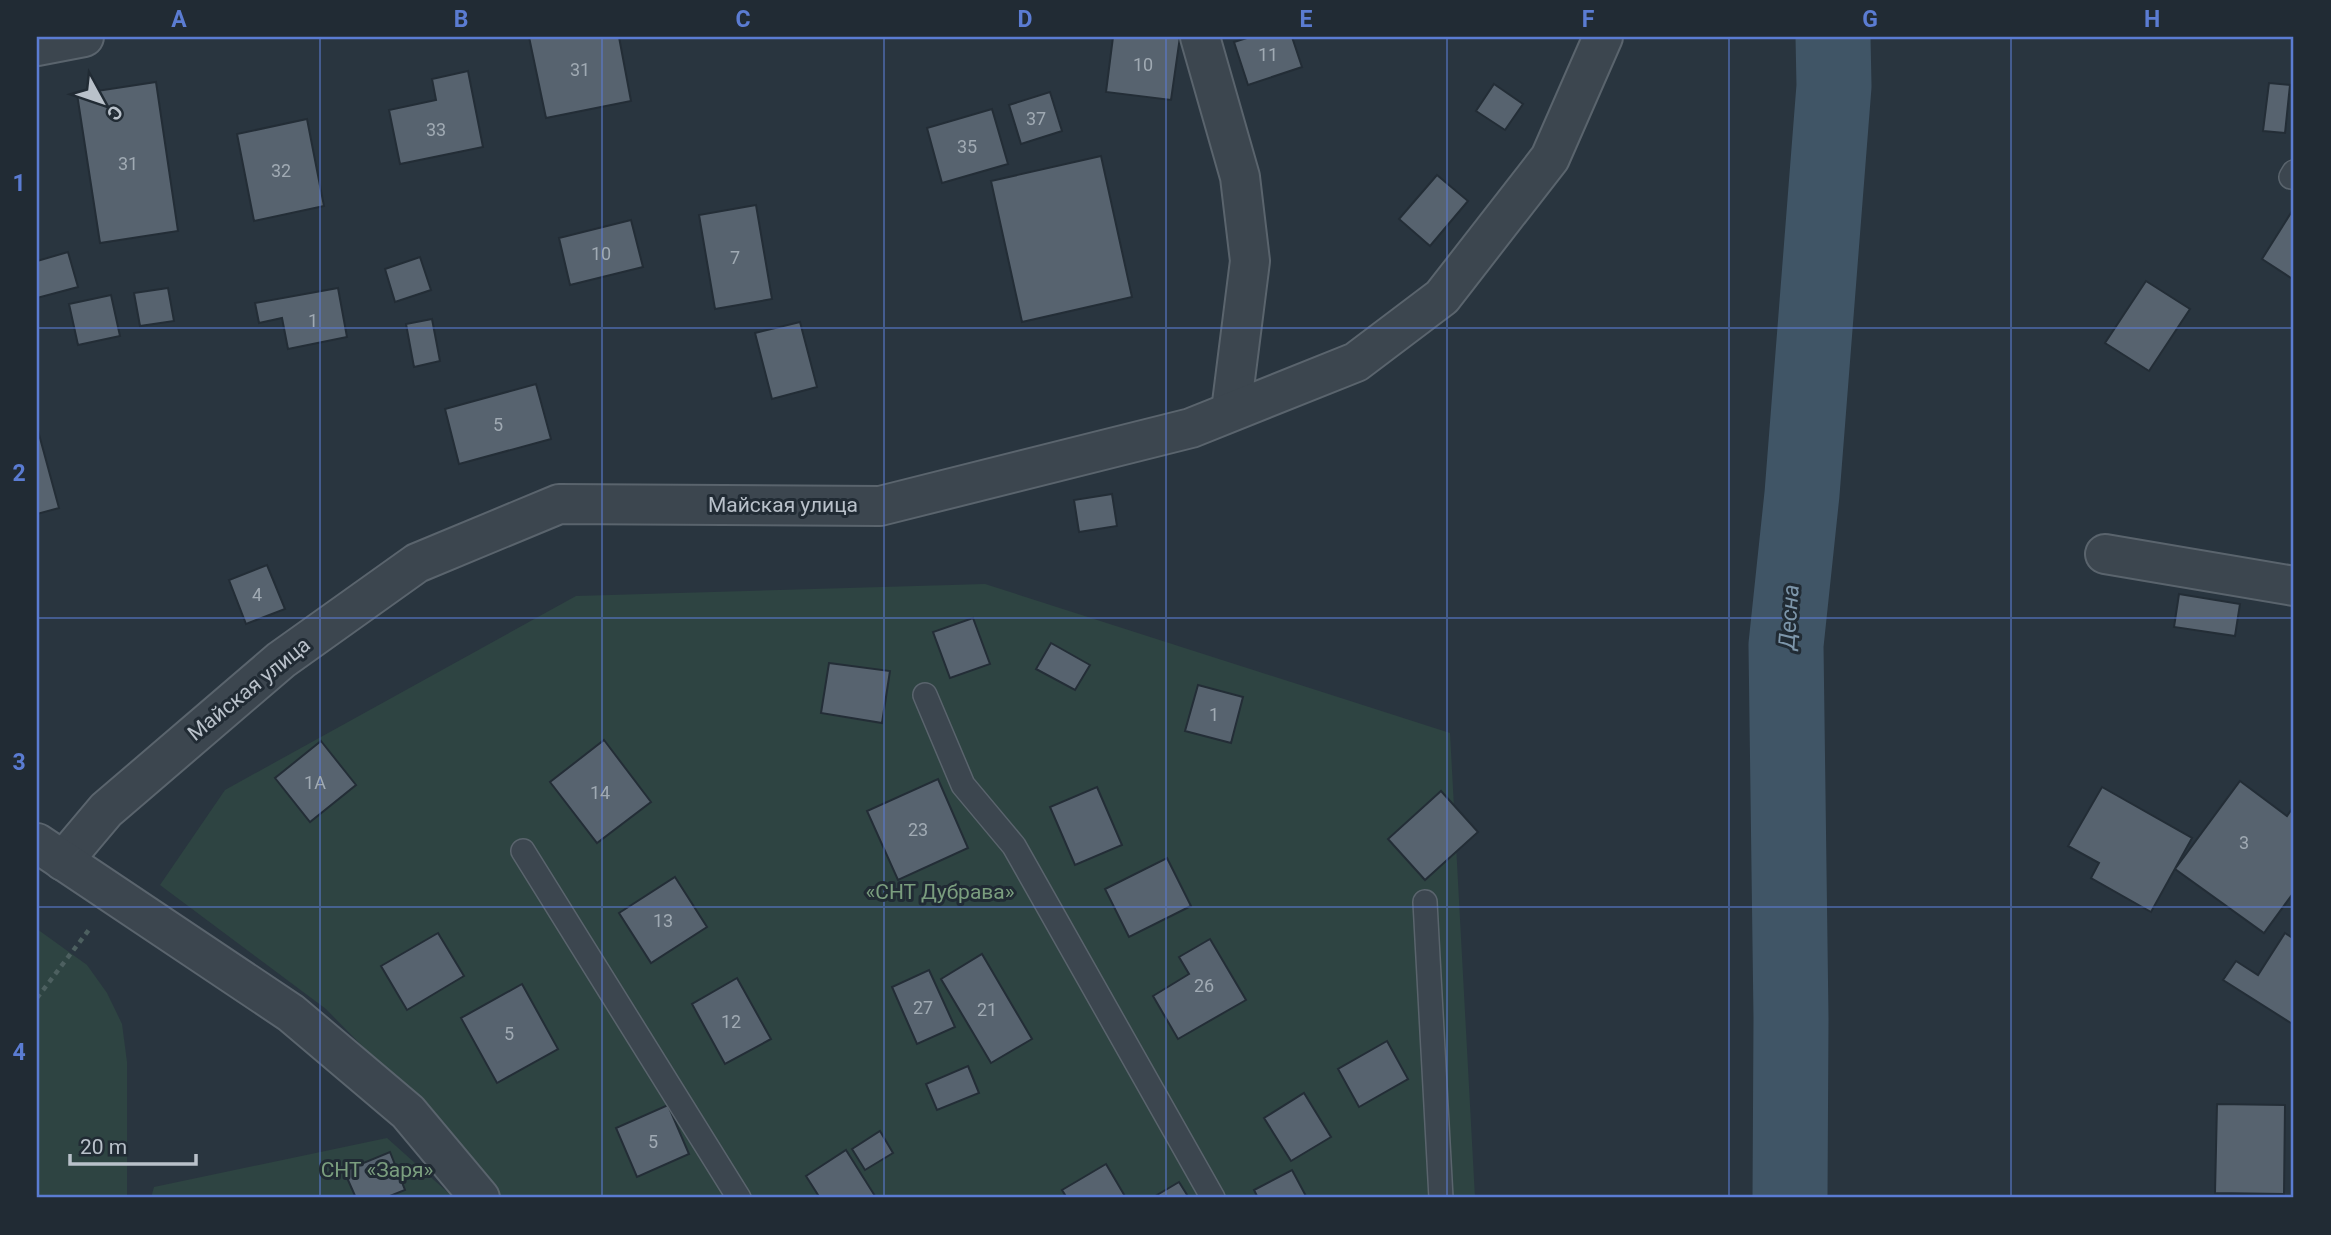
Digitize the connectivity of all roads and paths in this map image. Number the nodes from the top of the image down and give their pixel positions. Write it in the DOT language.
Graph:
graph roads {
  1 [pos="84,37"];
  2 [pos="1200,37"];
  3 [pos="1602,37"];
  4 [pos="37,46"];
  5 [pos="1231,411"];
  6 [pos="2105,554"];
  7 [pos="2294,586"];
  8 [pos="925,695"];
  9 [pos="523,851"];
  10 [pos="50,852"];
  11 [pos="115,896"];
  12 [pos="1425,902"];
  13 [pos="37,998"];
  14 [pos="480,1198"];
  15 [pos="739,1198"];
  16 [pos="1213,1198"];
  17 [pos="1441,1198"];
  1 -- 4 [label="street"];
  2 -- 5 [label="street"];
  3 -- 5 [label="street, Майская улица"];
  5 -- 10 [label="street, Майская улица"];
  6 -- 7 [label="street"];
  8 -- 16 [label="lane"];
  9 -- 15 [label="lane"];
  10 -- 11 [label="street"];
  11 -- 13 [label="path"];
  11 -- 14 [label="street"];
  12 -- 17 [label="lane"];
}
